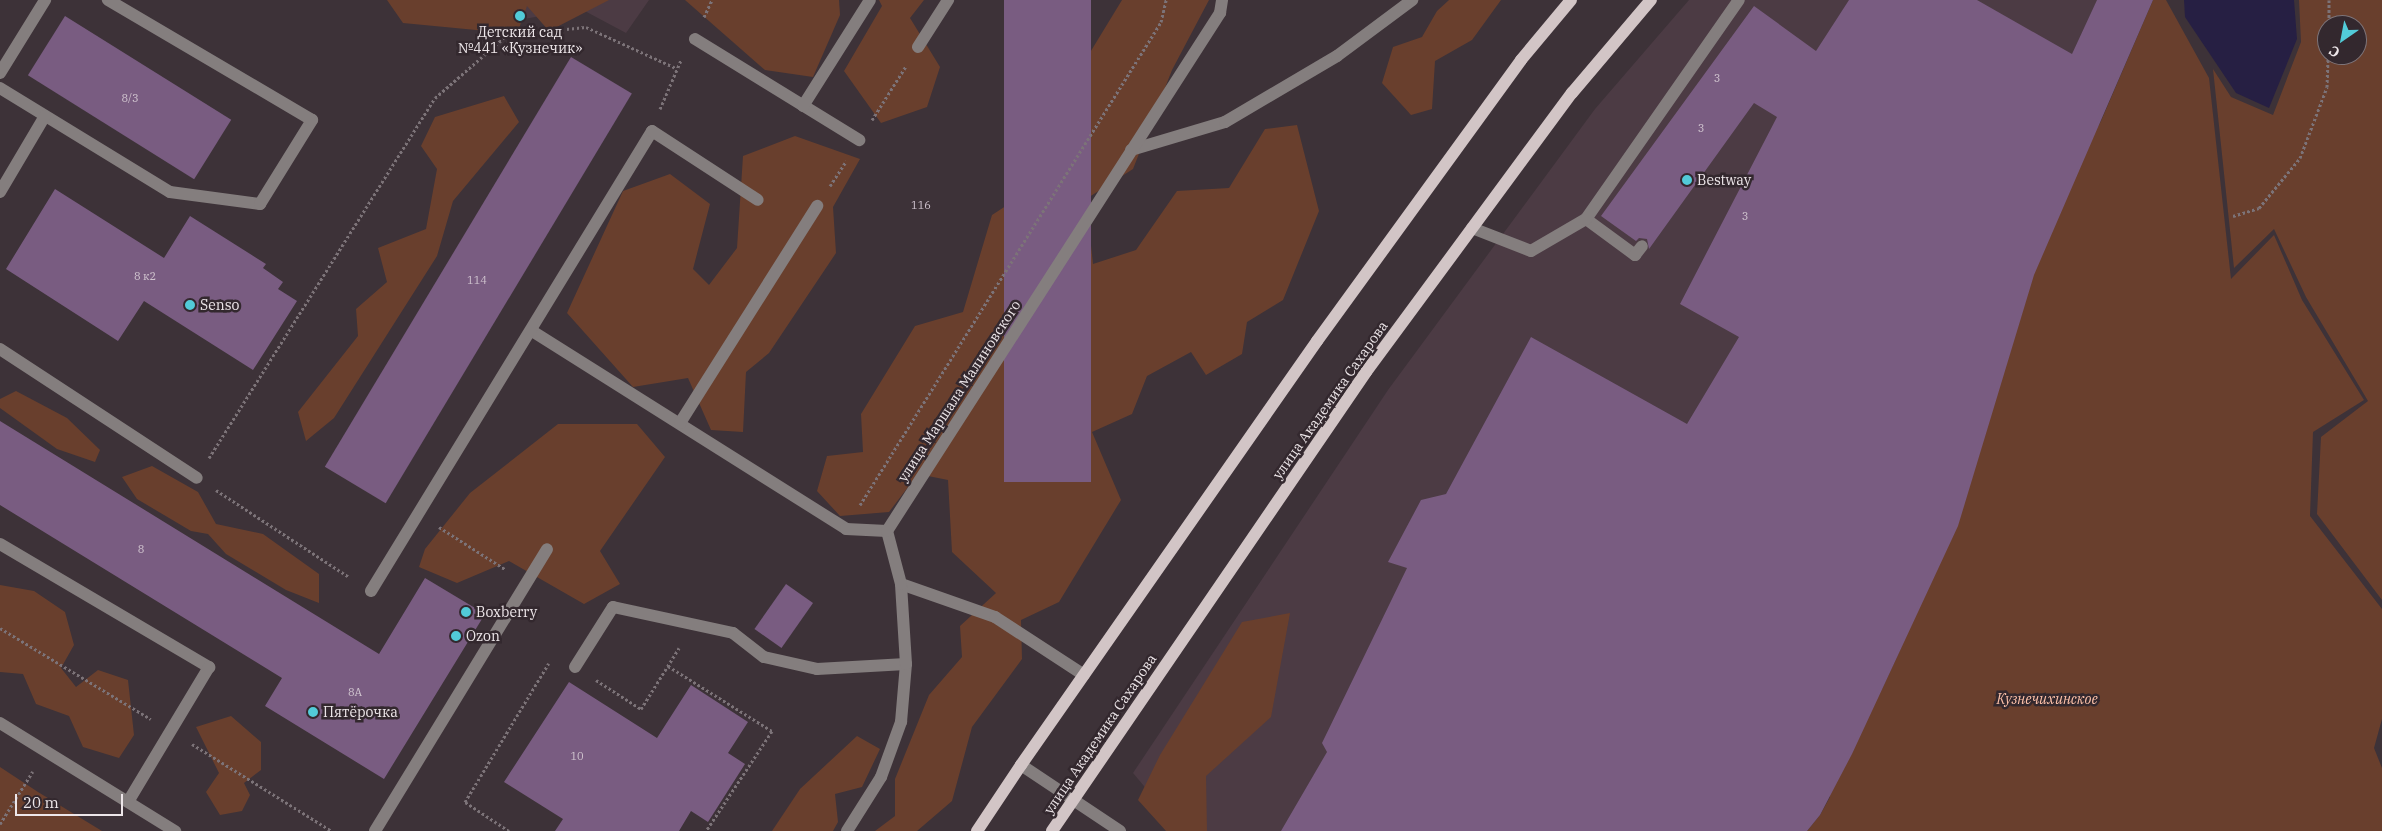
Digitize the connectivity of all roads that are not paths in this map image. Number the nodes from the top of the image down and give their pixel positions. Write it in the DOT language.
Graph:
graph roads {
  1 [pos="45,0"];
  2 [pos="108,0"];
  3 [pos="870,0"];
  4 [pos="948,0"];
  5 [pos="1222,0"];
  6 [pos="1412,0"];
  7 [pos="1571,0"];
  8 [pos="1651,0"];
  9 [pos="1739,0"];
  10 [pos="695,39"];
  11 [pos="918,47"];
  12 [pos="0,73"];
  13 [pos="0,88"];
  14 [pos="803,106"];
  15 [pos="45,116"];
  16 [pos="859,140"];
  17 [pos="1131,150"];
  18 [pos="0,192"];
  19 [pos="758,200"];
  20 [pos="817,206"];
  21 [pos="1586,219"];
  22 [pos="1472,228"];
  23 [pos="1642,246"];
  24 [pos="532,331"];
  25 [pos="0,349"];
  26 [pos="680,423"];
  27 [pos="197,478"];
  28 [pos="888,532"];
  29 [pos="0,544"];
  30 [pos="547,549"];
  31 [pos="901,584"];
  32 [pos="371,591"];
  33 [pos="906,664"];
  34 [pos="575,666"];
  35 [pos="1084,675"];
  36 [pos="0,722"];
  37 [pos="1021,765"];
  38 [pos="1072,800"];
  39 [pos="128,802"];
  40 [pos="176,831"];
  41 [pos="375,831"];
  42 [pos="847,831"];
  43 [pos="977,831"];
  44 [pos="1052,831"];
  45 [pos="1120,831"];
  1 -- 12 [label="street"];
  2 -- 15 [label="street"];
  3 -- 14 [label="street"];
  4 -- 11 [label="street"];
  5 -- 17 [label="street, улица Маршала Малиновского"];
  6 -- 17 [label="street"];
  7 -- 35 [label="main road"];
  8 -- 22 [label="main road, улица Академика Сахарова"];
  9 -- 21 [label="street"];
  10 -- 14 [label="street"];
  13 -- 15 [label="street"];
  14 -- 16 [label="street"];
  15 -- 18 [label="street"];
  17 -- 28 [label="street, улица Маршала Малиновского"];
  19 -- 24 [label="street"];
  20 -- 26 [label="street"];
  21 -- 22 [label="street"];
  21 -- 23 [label="street"];
  22 -- 38 [label="main road, улица Академика Сахарова"];
  24 -- 26 [label="street"];
  24 -- 32 [label="street"];
  25 -- 27 [label="street"];
  26 -- 28 [label="street"];
  28 -- 31 [label="street"];
  29 -- 39 [label="street"];
  30 -- 41 [label="street"];
  31 -- 33 [label="street"];
  31 -- 35 [label="street"];
  33 -- 34 [label="street"];
  33 -- 42 [label="street"];
  35 -- 37 [label="main road"];
  36 -- 39 [label="street"];
  37 -- 38 [label="street"];
  37 -- 43 [label="main road"];
  38 -- 44 [label="main road, улица Академика Сахарова"];
  38 -- 45 [label="street"];
  39 -- 40 [label="street"];
}
